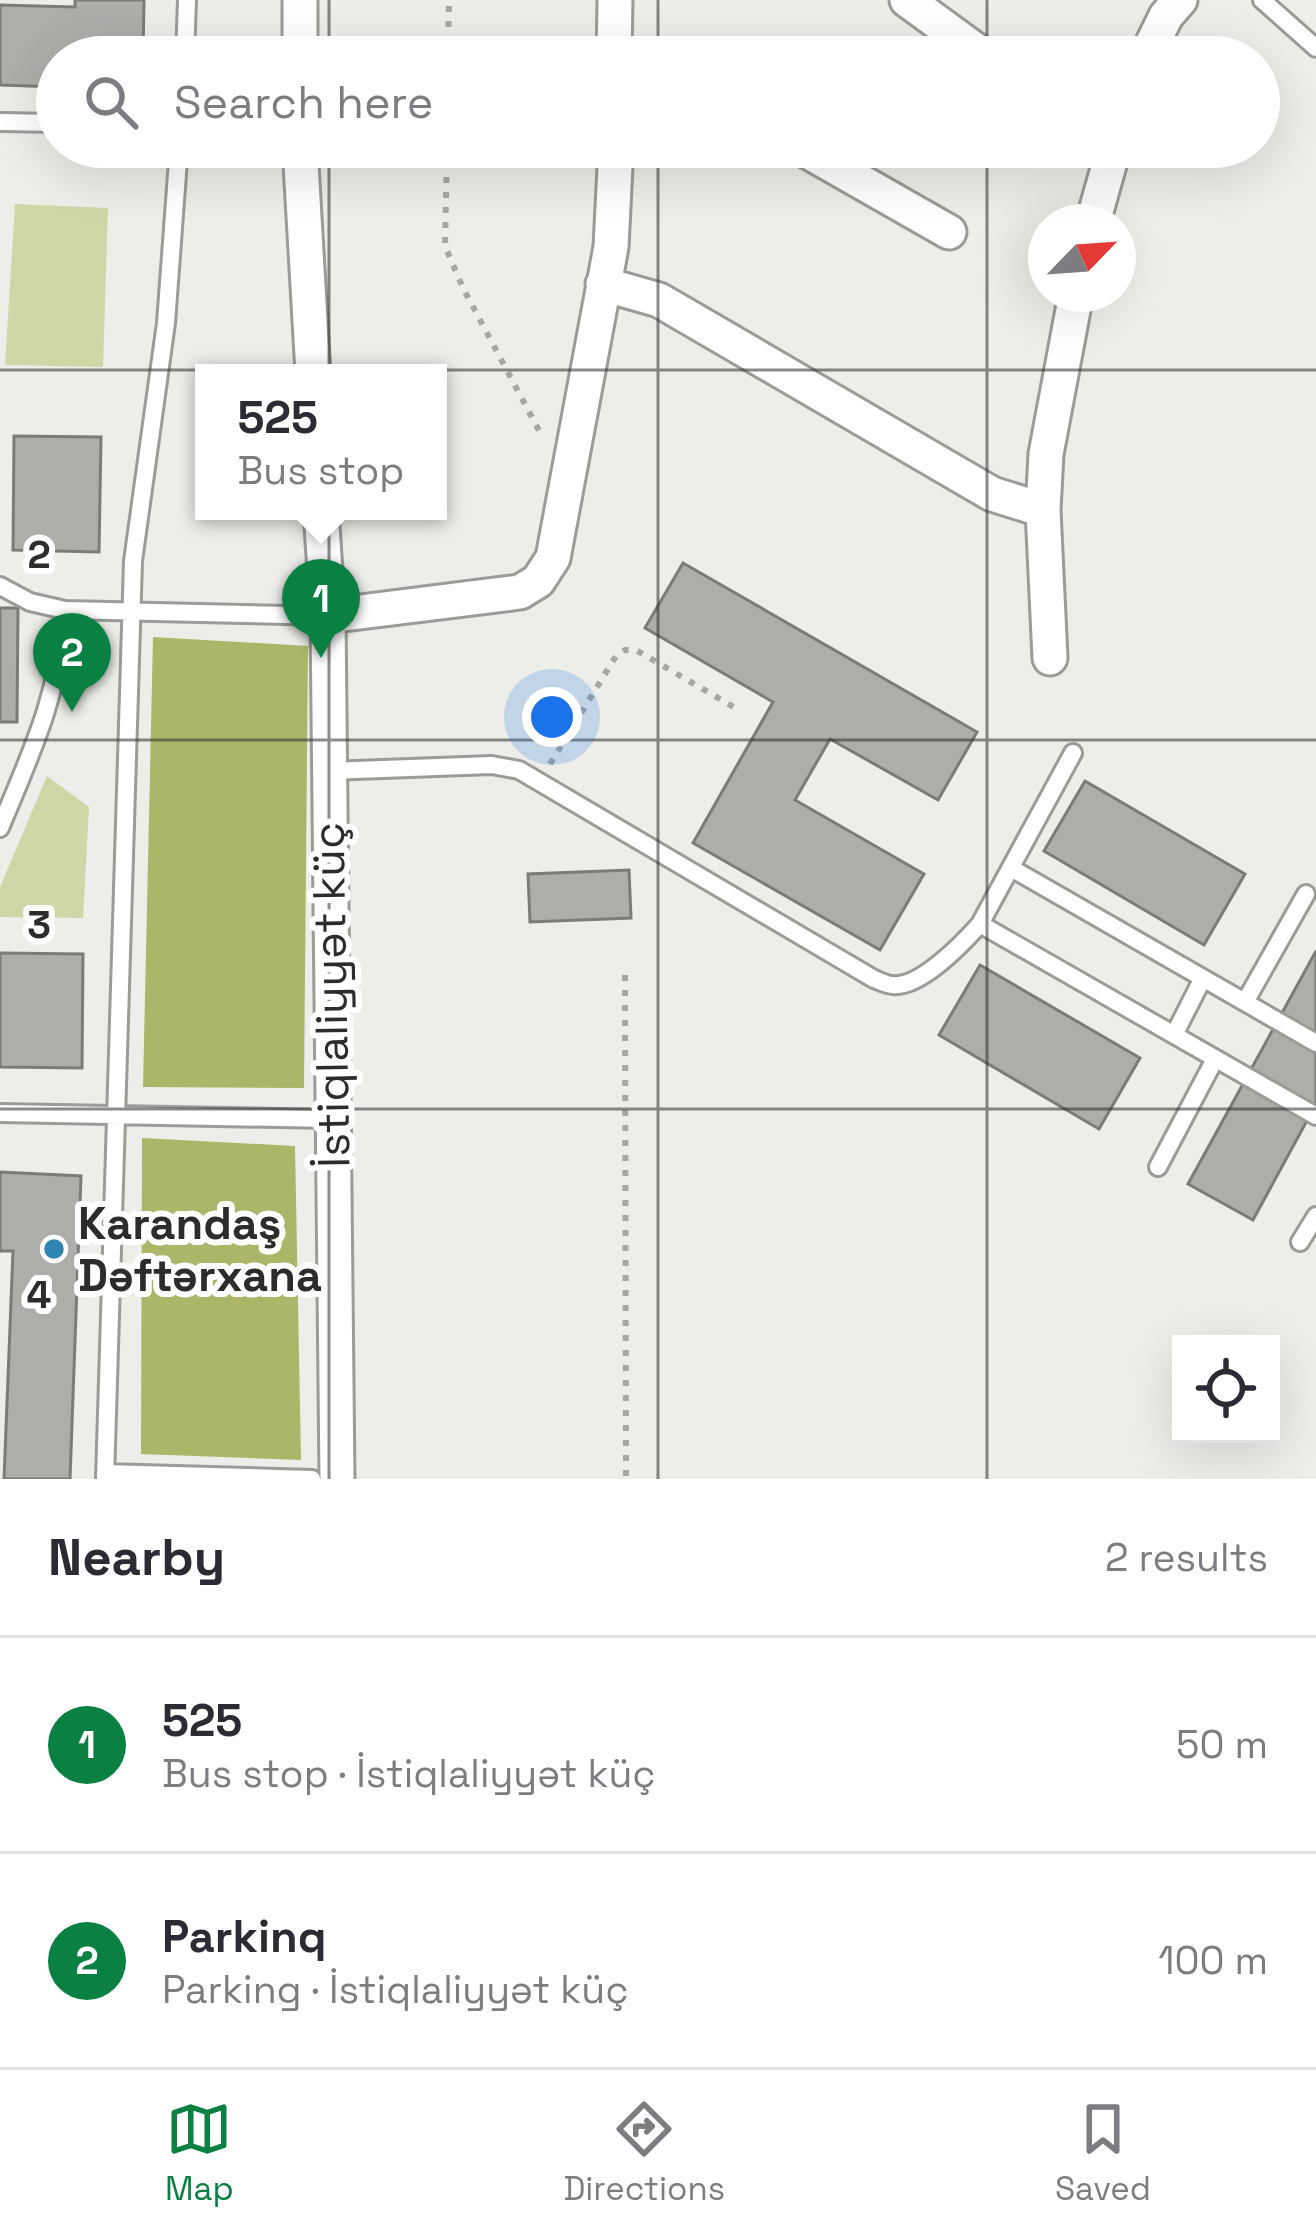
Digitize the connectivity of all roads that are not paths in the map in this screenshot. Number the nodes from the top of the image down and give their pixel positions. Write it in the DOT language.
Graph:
graph roads {
  1 [pos="187,0"];
  2 [pos="300,0"];
  3 [pos="615,0"];
  4 [pos="907,0"];
  5 [pos="1180,0"];
  6 [pos="1262,0"];
  7 [pos="186,36"];
  8 [pos="299,36"];
  9 [pos="614,36"];
  10 [pos="957,36"];
  11 [pos="1156,36"];
  12 [pos="1316,48"];
  13 [pos="0,122"];
  14 [pos="36,123"];
  15 [pos="177,168"];
  16 [pos="300,168"];
  17 [pos="616,168"];
  18 [pos="837,168"];
  19 [pos="1108,168"];
  20 [pos="1098,204"];
  21 [pos="949,232"];
  22 [pos="603,284"];
  23 [pos="1073,312"];
  24 [pos="312,364"];
  25 [pos="1043,511"];
  26 [pos="322,520"];
  27 [pos="0,586"];
  28 [pos="65,610"];
  29 [pos="131,610"];
  30 [pos="328,616"];
  31 [pos="1050,658"];
  32 [pos="1073,753"];
  33 [pos="328,771"];
  34 [pos="0,828"];
  35 [pos="1011,868"];
  36 [pos="1306,894"];
  37 [pos="980,924"];
  38 [pos="1203,978"];
  39 [pos="1245,1001"];
  40 [pos="1174,1035"];
  41 [pos="1316,1043"];
  42 [pos="1215,1059"];
  43 [pos="0,1112"];
  44 [pos="116,1115"];
  45 [pos="1316,1117"];
  46 [pos="332,1120"];
  47 [pos="1159,1167"];
  48 [pos="1316,1216"];
  49 [pos="1300,1242"];
  50 [pos="105,1476"];
  51 [pos="312,1479"];
  52 [pos="337,1479"];
  1 -- 7 [label="lane"];
  2 -- 8 [label="street"];
  3 -- 9 [label="street"];
  4 -- 10 [label="street"];
  5 -- 11 [label="street"];
  6 -- 12 [label="lane"];
  13 -- 14 [label="lane"];
  15 -- 29 [label="lane"];
  16 -- 24 [label="street"];
  17 -- 22 [label="street"];
  18 -- 21 [label="street"];
  19 -- 20 [label="street"];
  22 -- 25 [label="street"];
  22 -- 30 [label="street"];
  23 -- 25 [label="street"];
  25 -- 31 [label="street"];
  26 -- 30 [label="street, İstiqlaliyyət küç"];
  27 -- 28 [label="lane"];
  28 -- 29 [label="lane"];
  28 -- 34 [label="lane"];
  29 -- 30 [label="lane"];
  29 -- 44 [label="lane"];
  30 -- 33 [label="street, İstiqlaliyyət küç"];
  32 -- 35 [label="lane"];
  33 -- 37 [label="lane"];
  33 -- 46 [label="street, İstiqlaliyyət küç"];
  35 -- 37 [label="lane"];
  35 -- 38 [label="lane"];
  36 -- 39 [label="lane"];
  37 -- 40 [label="lane"];
  38 -- 39 [label="lane"];
  38 -- 40 [label="lane"];
  39 -- 41 [label="lane"];
  40 -- 42 [label="lane"];
  42 -- 45 [label="lane"];
  42 -- 47 [label="lane"];
  43 -- 44 [label="lane"];
  44 -- 46 [label="lane"];
  44 -- 50 [label="lane"];
  46 -- 52 [label="street, İstiqlaliyyət küç"];
  48 -- 49 [label="lane"];
  50 -- 51 [label="lane"];
}
